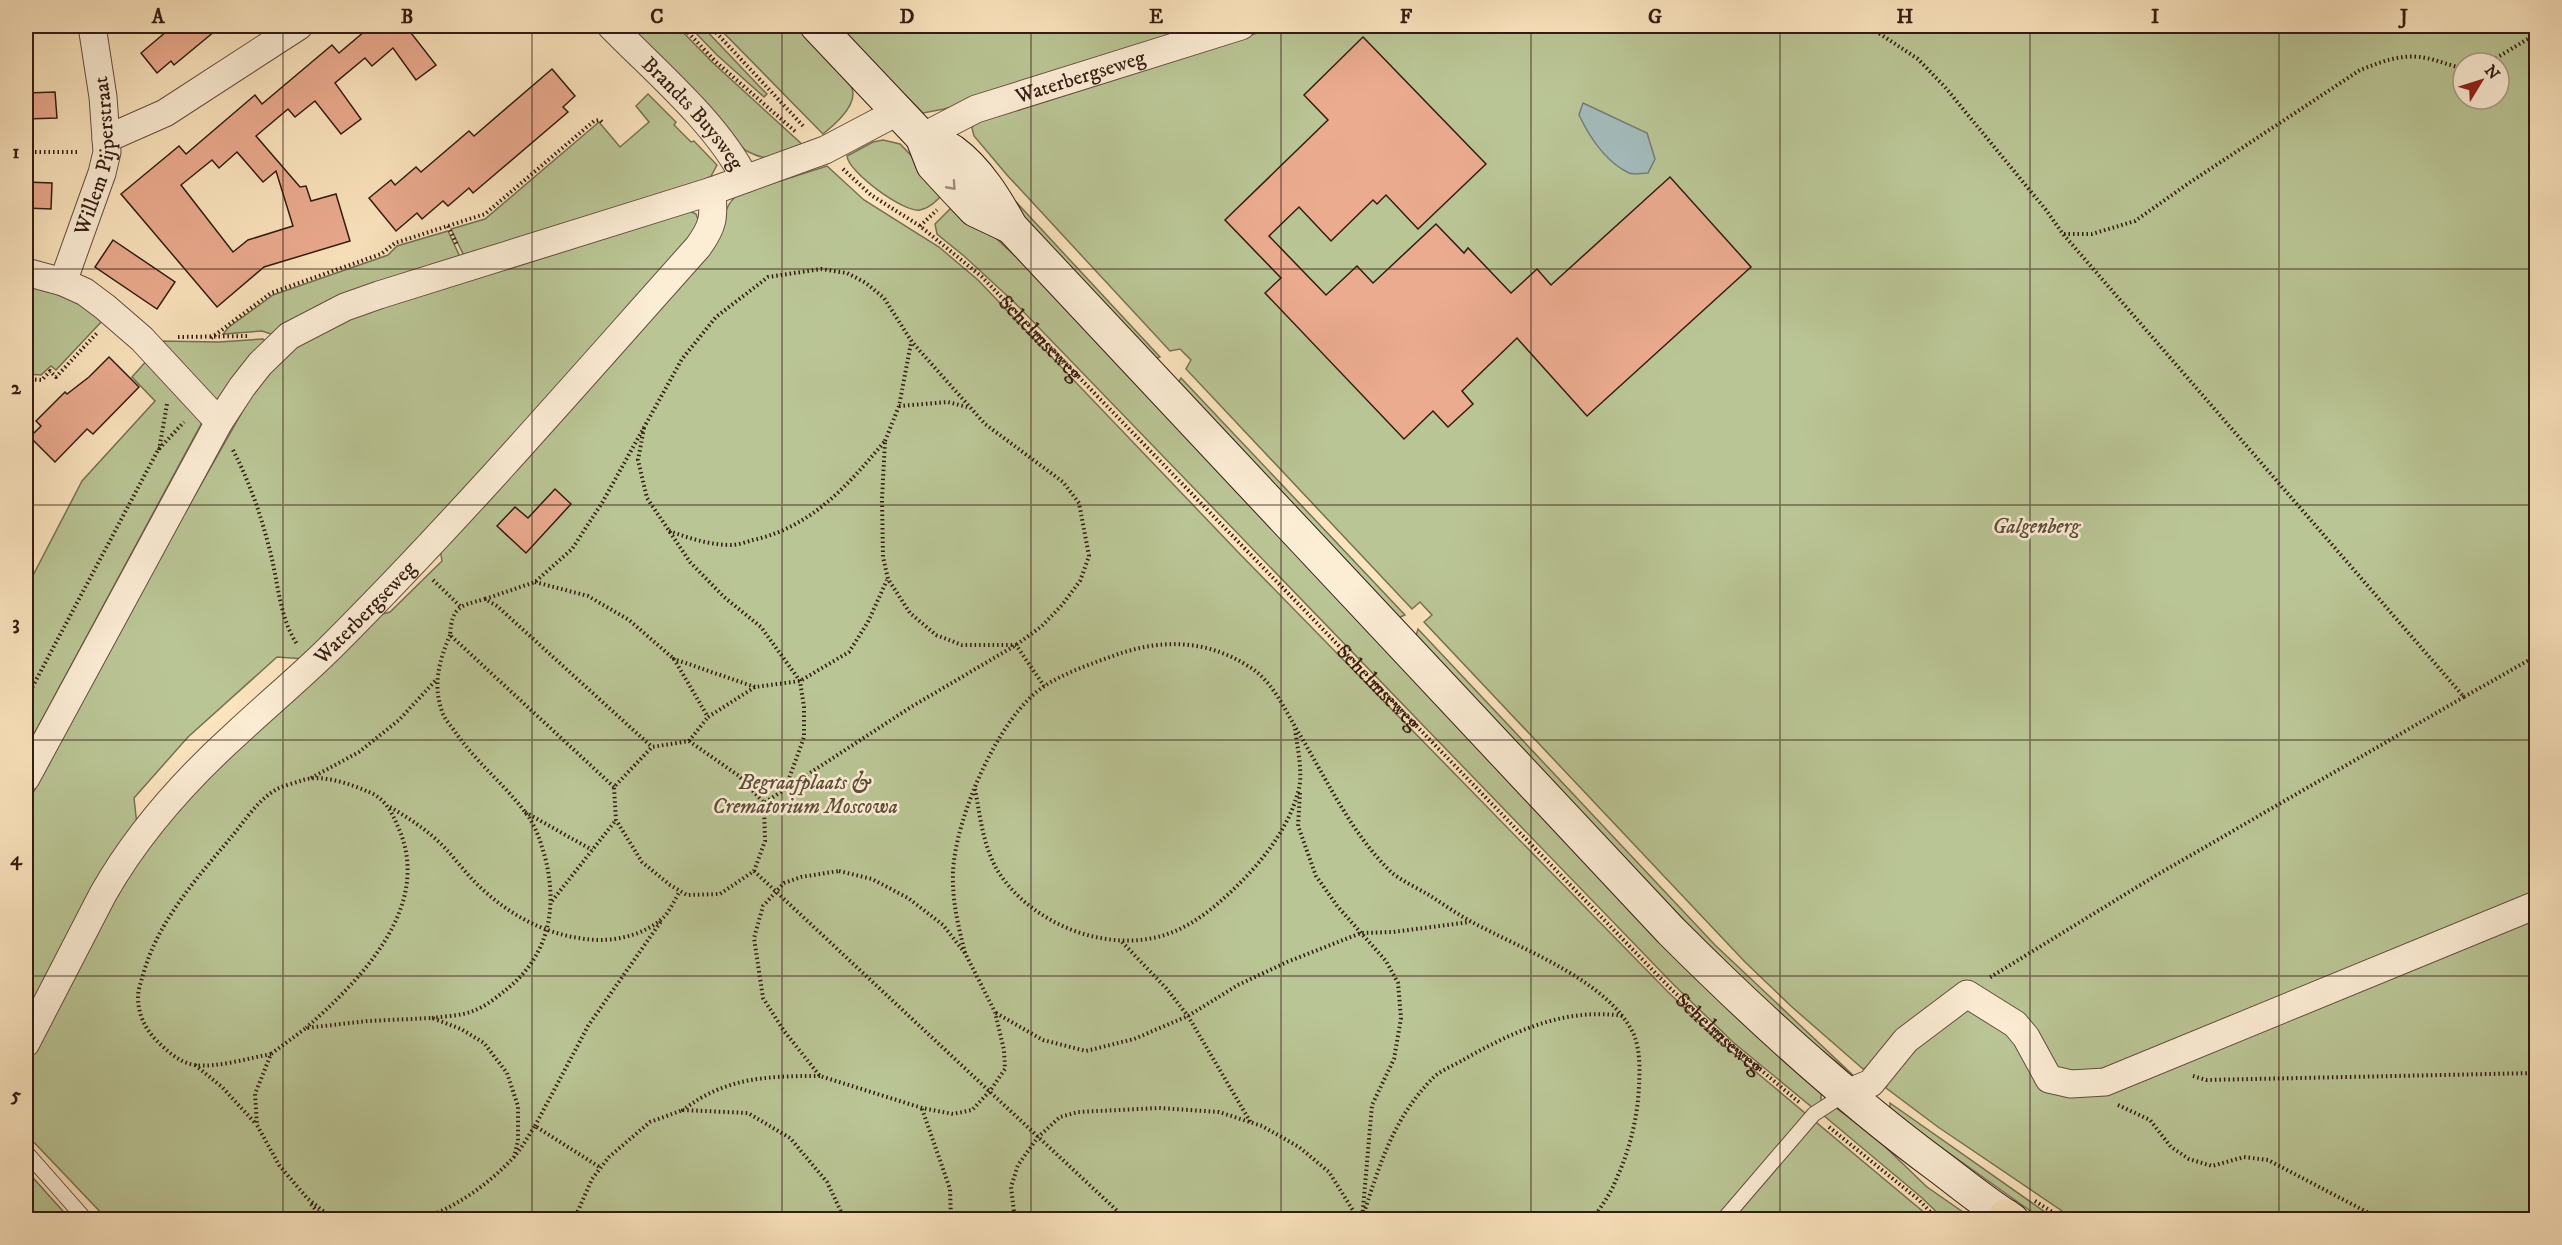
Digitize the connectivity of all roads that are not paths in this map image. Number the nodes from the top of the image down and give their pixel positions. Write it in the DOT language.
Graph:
graph roads {
  1 [pos="92,26"];
  2 [pos="299,26"];
  3 [pos="611,26"];
  4 [pos="817,26"];
  5 [pos="1241,26"];
  6 [pos="898,111"];
  7 [pos="922,137"];
  8 [pos="107,145"];
  9 [pos="745,179"];
  10 [pos="712,191"];
  11 [pos="26,272"];
  12 [pos="63,282"];
  13 [pos="219,422"];
  14 [pos="26,778"];
  15 [pos="2536,905"];
  16 [pos="26,1043"];
  17 [pos="1845,1094"];
  18 [pos="26,1152"];
  19 [pos="2013,1212"];
  20 [pos="86,1220"];
  21 [pos="1723,1220"];
  1 -- 8 [label="street, Willem Pijperstraat"];
  2 -- 8 [label="street"];
  3 -- 9 [label="street, Brandts Buysweg"];
  4 -- 6 [label="main road, Schelmseweg"];
  5 -- 7 [label="street, Waterbergseweg"];
  6 -- 7 [label="main road, Schelmseweg"];
  6 -- 9 [label="street"];
  7 -- 17 [label="main road, Schelmseweg"];
  8 -- 12 [label="street, Willem Pijperstraat"];
  9 -- 10 [label="street"];
  10 -- 13 [label="street"];
  10 -- 16 [label="street, Waterbergseweg"];
  11 -- 12 [label="street"];
  12 -- 13 [label="street"];
  13 -- 14 [label="street"];
  15 -- 17 [label="street"];
  17 -- 19 [label="main road, Schelmseweg"];
  17 -- 21 [label="lane"];
  18 -- 20 [label="lane"];
}
